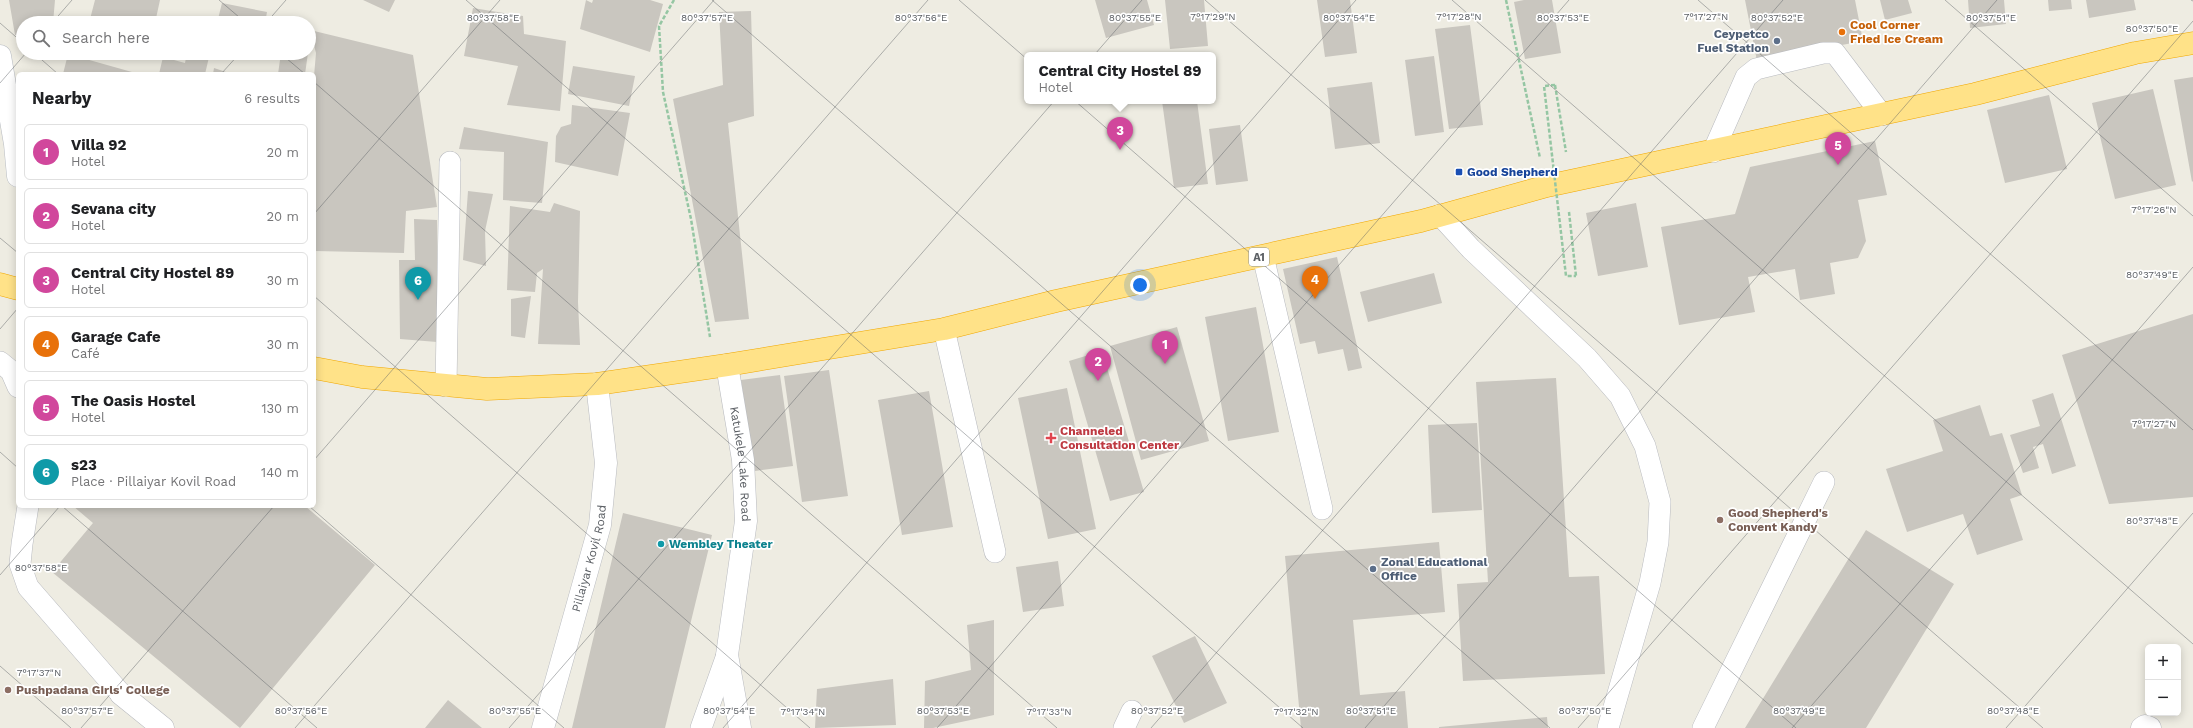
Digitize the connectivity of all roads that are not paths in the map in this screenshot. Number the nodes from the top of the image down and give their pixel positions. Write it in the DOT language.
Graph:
graph roads {
  1 [pos="2193,43"];
  2 [pos="0,56"];
  3 [pos="1882,114"];
  4 [pos="1712,152"];
  5 [pos="16,155"];
  6 [pos="450,162"];
  7 [pos="1440,216"];
  8 [pos="1263,256"];
  9 [pos="944,329"];
  10 [pos="0,362"];
  11 [pos="721,366"];
  12 [pos="316,368"];
  13 [pos="16,382"];
  14 [pos="597,384"];
  15 [pos="446,386"];
  16 [pos="1824,482"];
  17 [pos="28,508"];
  18 [pos="1322,509"];
  19 [pos="995,552"];
  20 [pos="727,655"];
  21 [pos="121,694"];
  22 [pos="163,728"];
  23 [pos="543,728"];
  24 [pos="701,728"];
  25 [pos="740,728"];
  26 [pos="1608,728"];
  27 [pos="1703,728"];
  28 [pos="2142,728"];
  29 [pos="2150,728"];
  1 -- 3 [label="highway, A1"];
  2 -- 5 [label="street"];
  3 -- 4 [label="highway, A1"];
  3 -- 4 [label="lane"];
  4 -- 7 [label="highway, A1"];
  6 -- 15 [label="lane"];
  7 -- 8 [label="highway, A1"];
  7 -- 26 [label="lane"];
  8 -- 9 [label="highway, A1"];
  8 -- 18 [label="lane"];
  9 -- 11 [label="highway, A1"];
  9 -- 19 [label="lane"];
  10 -- 13 [label="lane"];
  11 -- 14 [label="highway, A1"];
  11 -- 20 [label="street, Katukele Lake Road"];
  12 -- 15 [label="highway, A1"];
  14 -- 15 [label="highway, A1"];
  14 -- 23 [label="street, Pillaiyar Kovil Road"];
  16 -- 27 [label="lane"];
  17 -- 21 [label="lane"];
  20 -- 24 [label="lane"];
  20 -- 25 [label="street, Katukele Lake Road"];
  21 -- 22 [label="street"];
  28 -- 29 [label="street"];
}
